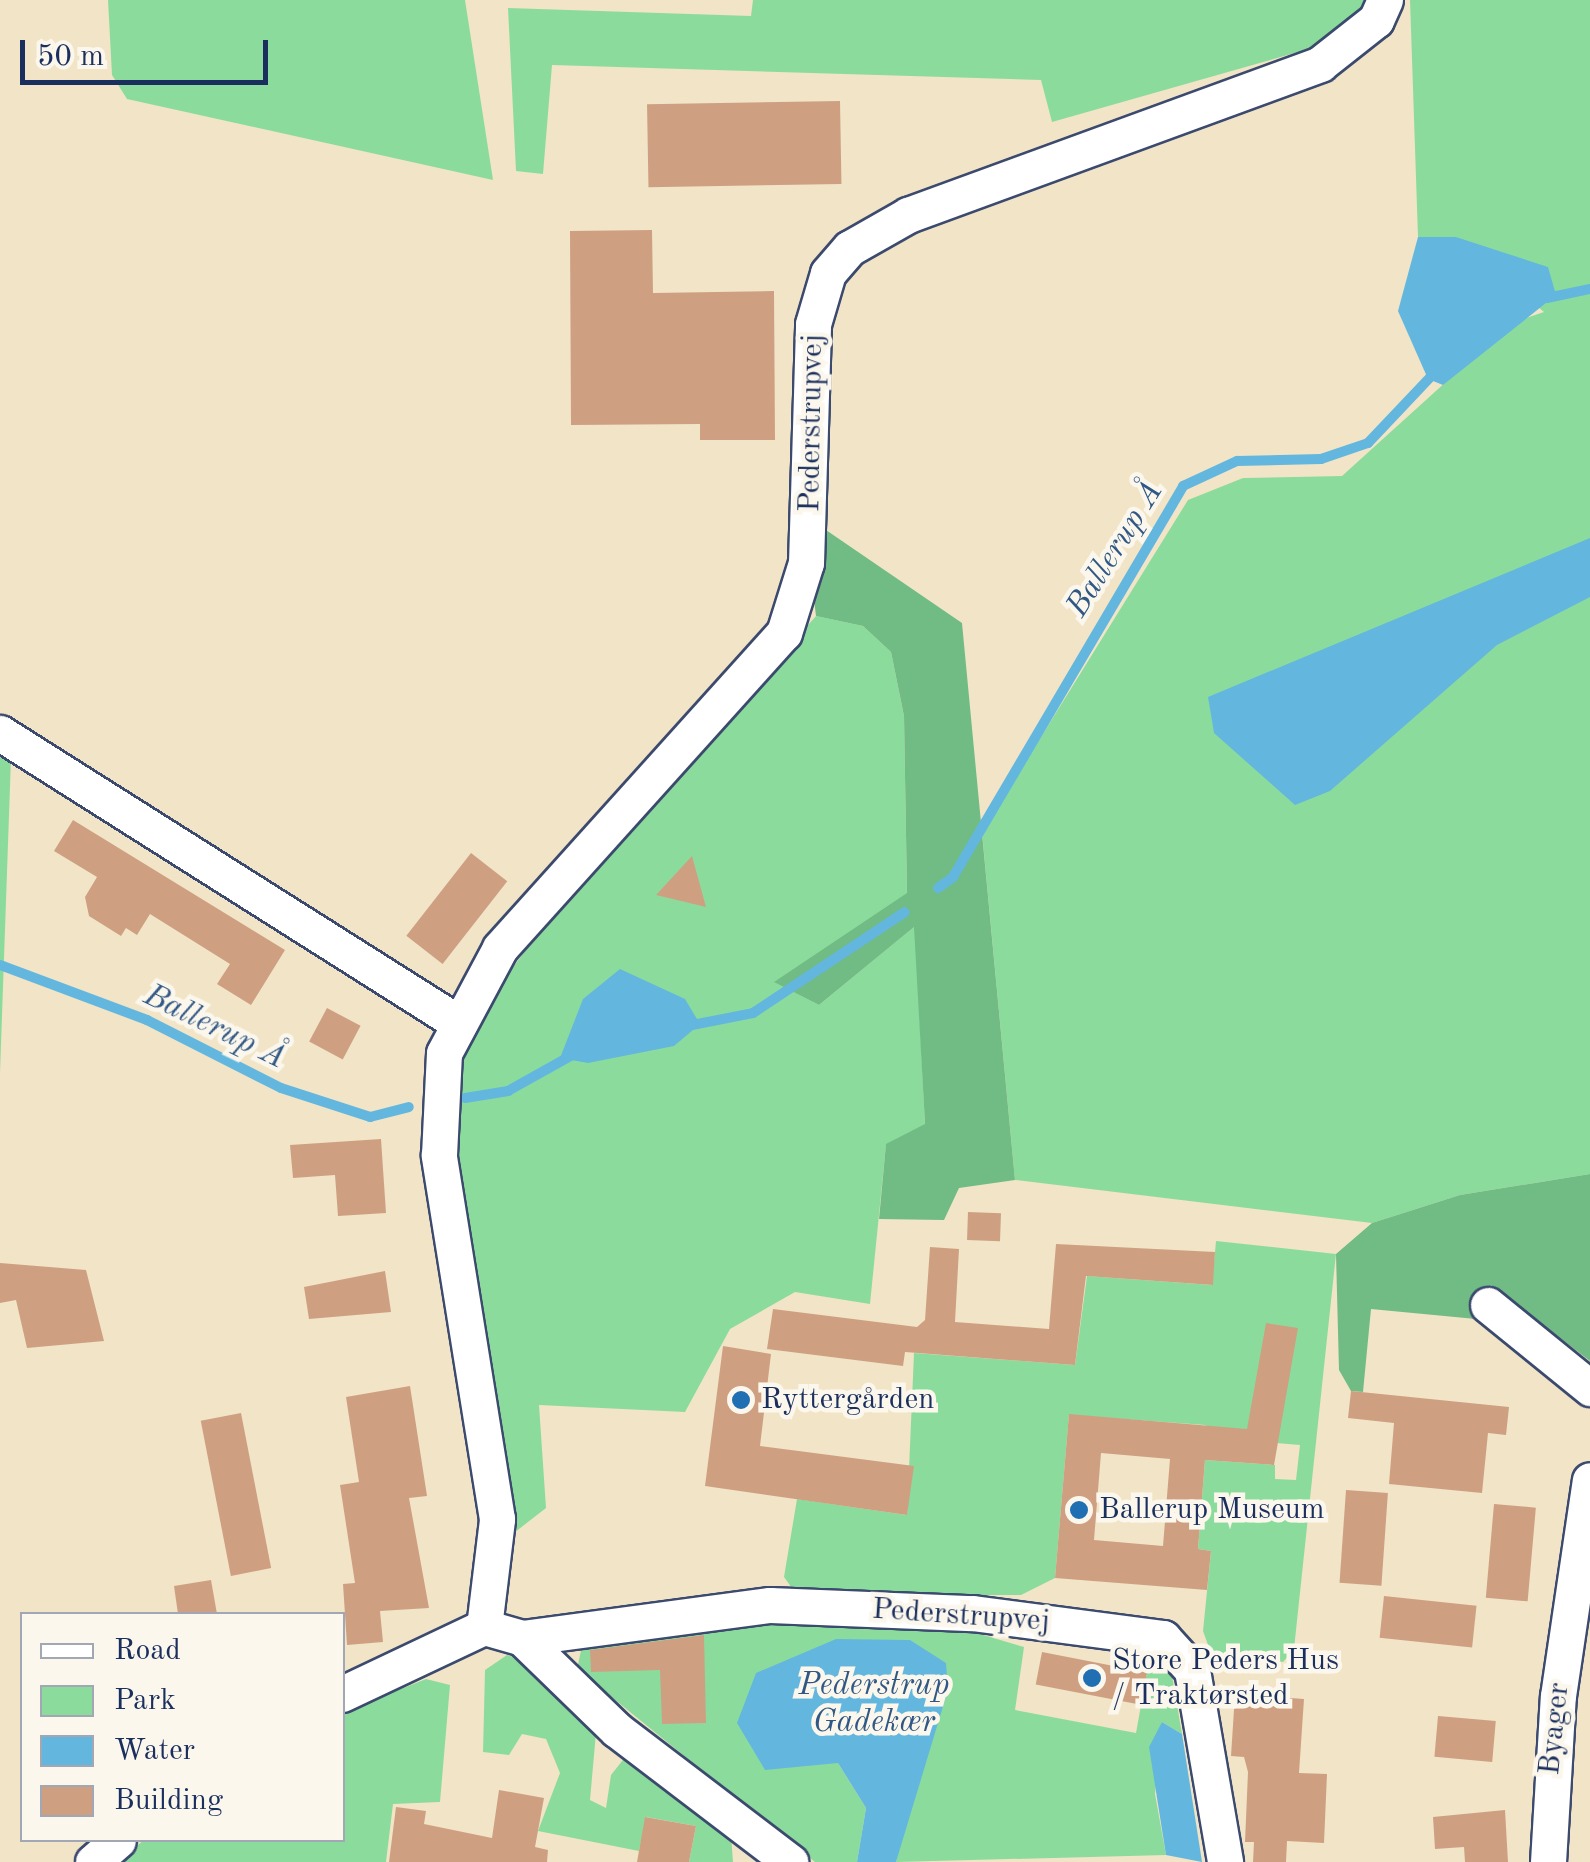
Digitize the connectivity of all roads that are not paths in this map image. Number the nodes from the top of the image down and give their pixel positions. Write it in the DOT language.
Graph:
graph roads {
  1 [pos="1385,0"];
  2 [pos="0,733"];
  3 [pos="458,1022"];
  4 [pos="1488,1305"];
  5 [pos="1590,1388"];
  6 [pos="1590,1480"];
  7 [pos="484,1627"];
  8 [pos="522,1638"];
  9 [pos="345,1693"];
  10 [pos="116,1842"];
  11 [pos="93,1862"];
  12 [pos="790,1862"];
  13 [pos="1225,1862"];
  14 [pos="1548,1862"];
  1 -- 3 [label="street, Pederstrupvej"];
  2 -- 3 [label="street"];
  3 -- 7 [label="street, Pederstrupvej"];
  4 -- 5 [label="street"];
  6 -- 14 [label="street, Byager"];
  7 -- 8 [label="street, Pederstrupvej"];
  7 -- 9 [label="street"];
  8 -- 12 [label="street, Pederstrupvej"];
  8 -- 13 [label="street, Pederstrupvej"];
  10 -- 11 [label="street"];
}
